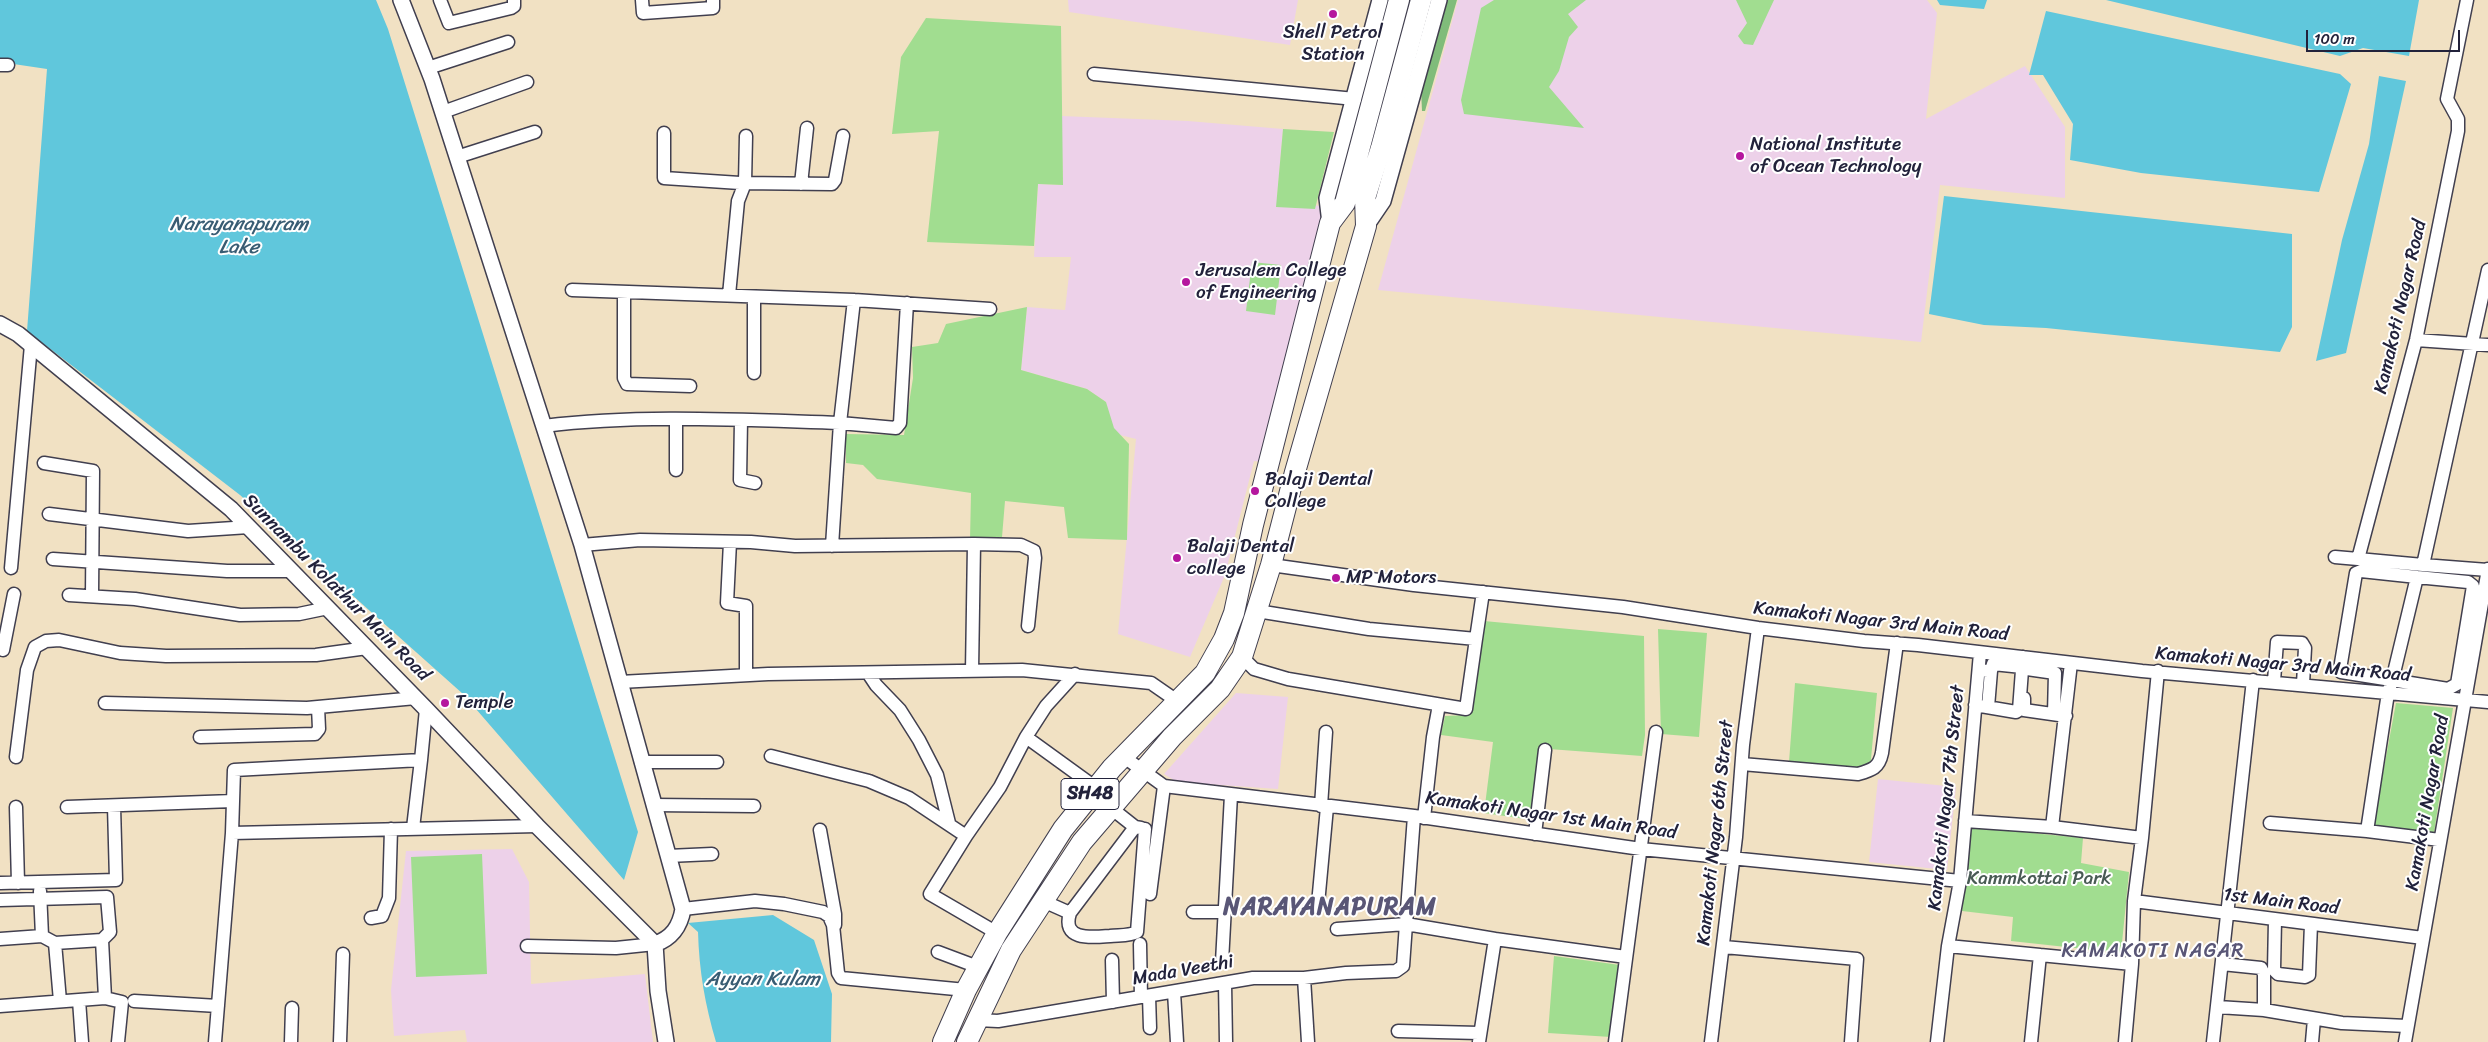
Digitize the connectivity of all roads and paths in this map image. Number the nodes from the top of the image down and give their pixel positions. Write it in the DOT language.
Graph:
graph roads {
  1 [pos="401,0"];
  2 [pos="440,0"];
  3 [pos="514,0"];
  4 [pos="642,0"];
  5 [pos="712,0"];
  6 [pos="1380,0"];
  7 [pos="1399,0"];
  8 [pos="1421,0"];
  9 [pos="1439,0"];
  10 [pos="2467,0"];
  11 [pos="508,42"];
  12 [pos="428,68"];
  13 [pos="1094,74"];
  14 [pos="528,82"];
  15 [pos="1355,99"];
  16 [pos="443,112"];
  17 [pos="807,128"];
  18 [pos="535,132"];
  19 [pos="664,133"];
  20 [pos="746,136"];
  21 [pos="843,136"];
  22 [pos="457,157"];
  23 [pos="746,183"];
  24 [pos="801,184"];
  25 [pos="1330,223"];
  26 [pos="1366,226"];
  27 [pos="2488,270"];
  28 [pos="572,290"];
  29 [pos="624,292"];
  30 [pos="729,295"];
  31 [pos="754,297"];
  32 [pos="854,300"];
  33 [pos="907,303"];
  34 [pos="990,309"];
  35 [pos="0,324"];
  36 [pos="2416,340"];
  37 [pos="2471,343"];
  38 [pos="31,345"];
  39 [pos="2488,345"];
  40 [pos="754,373"];
  41 [pos="690,386"];
  42 [pos="676,419"];
  43 [pos="741,420"];
  44 [pos="840,423"];
  45 [pos="544,426"];
  46 [pos="44,464"];
  47 [pos="676,470"];
  48 [pos="755,483"];
  49 [pos="50,514"];
  50 [pos="92,518"];
  51 [pos="249,527"];
  52 [pos="730,542"];
  53 [pos="1249,542"];
  54 [pos="582,544"];
  55 [pos="974,544"];
  56 [pos="832,546"];
  57 [pos="1274,557"];
  58 [pos="2335,557"];
  59 [pos="2358,558"];
  60 [pos="53,559"];
  61 [pos="91,562"];
  62 [pos="2423,565"];
  63 [pos="11,568"];
  64 [pos="2488,570"];
  65 [pos="292,571"];
  66 [pos="2417,577"];
  67 [pos="2349,579"];
  68 [pos="1483,592"];
  69 [pos="14,594"];
  70 [pos="69,595"];
  71 [pos="92,596"];
  72 [pos="328,608"];
  73 [pos="1257,611"];
  74 [pos="1028,626"];
  75 [pos="1758,628"];
  76 [pos="1476,639"];
  77 [pos="1897,644"];
  78 [pos="367,648"];
  79 [pos="0,649"];
  80 [pos="1980,653"];
  81 [pos="1242,657"];
  82 [pos="2025,663"];
  83 [pos="2071,663"];
  84 [pos="972,671"];
  85 [pos="1985,671"];
  86 [pos="2158,671"];
  87 [pos="868,673"];
  88 [pos="1075,674"];
  89 [pos="746,675"];
  90 [pos="2253,680"];
  91 [pos="2274,681"];
  92 [pos="620,682"];
  93 [pos="2303,684"];
  94 [pos="2330,687"];
  95 [pos="2390,687"];
  96 [pos="1177,701"];
  97 [pos="2464,701"];
  98 [pos="2488,702"];
  99 [pos="104,703"];
  100 [pos="421,703"];
  101 [pos="1439,705"];
  102 [pos="1981,706"];
  103 [pos="318,707"];
  104 [pos="2060,715"];
  105 [pos="1326,732"];
  106 [pos="1656,732"];
  107 [pos="200,737"];
  108 [pos="1026,737"];
  109 [pos="1545,750"];
  110 [pos="771,756"];
  111 [pos="16,757"];
  112 [pos="1124,757"];
  113 [pos="421,760"];
  114 [pos="641,762"];
  115 [pos="717,762"];
  116 [pos="1742,764"];
  117 [pos="1142,771"];
  118 [pos="1164,786"];
  119 [pos="1095,787"];
  120 [pos="1231,795"];
  121 [pos="233,801"];
  122 [pos="653,805"];
  123 [pos="114,806"];
  124 [pos="754,806"];
  125 [pos="16,807"];
  126 [pos="67,807"];
  127 [pos="1324,807"];
  128 [pos="1110,808"];
  129 [pos="1419,817"];
  130 [pos="1965,821"];
  131 [pos="949,823"];
  132 [pos="2270,823"];
  133 [pos="537,826"];
  134 [pos="2052,827"];
  135 [pos="413,828"];
  136 [pos="1140,828"];
  137 [pos="391,829"];
  138 [pos="820,830"];
  139 [pos="1158,830"];
  140 [pos="2368,831"];
  141 [pos="232,834"];
  142 [pos="1535,834"];
  143 [pos="966,836"];
  144 [pos="2142,838"];
  145 [pos="2440,840"];
  146 [pos="1641,849"];
  147 [pos="712,854"];
  148 [pos="668,856"];
  149 [pos="1733,858"];
  150 [pos="1960,881"];
  151 [pos="40,882"];
  152 [pos="0,883"];
  153 [pos="18,883"];
  154 [pos="1150,894"];
  155 [pos="40,899"];
  156 [pos="0,900"];
  157 [pos="1043,901"];
  158 [pos="2134,901"];
  159 [pos="1318,904"];
  160 [pos="683,909"];
  161 [pos="1193,912"];
  162 [pos="1225,912"];
  163 [pos="1070,913"];
  164 [pos="2227,914"];
  165 [pos="371,918"];
  166 [pos="2275,920"];
  167 [pos="1406,924"];
  168 [pos="2311,924"];
  169 [pos="834,929"];
  170 [pos="1337,929"];
  171 [pos="997,933"];
  172 [pos="42,936"];
  173 [pos="2423,938"];
  174 [pos="0,939"];
  175 [pos="1495,939"];
  176 [pos="102,940"];
  177 [pos="56,943"];
  178 [pos="655,944"];
  179 [pos="1140,944"];
  180 [pos="527,946"];
  181 [pos="1724,946"];
  182 [pos="1948,946"];
  183 [pos="938,952"];
  184 [pos="343,954"];
  185 [pos="2040,955"];
  186 [pos="1626,957"];
  187 [pos="1112,960"];
  188 [pos="1222,962"];
  189 [pos="2132,964"];
  190 [pos="2222,964"];
  191 [pos="978,967"];
  192 [pos="1304,978"];
  193 [pos="1225,983"];
  194 [pos="966,990"];
  195 [pos="1174,992"];
  196 [pos="1145,996"];
  197 [pos="105,998"];
  198 [pos="79,1000"];
  199 [pos="60,1001"];
  200 [pos="134,1001"];
  201 [pos="1113,1002"];
  202 [pos="0,1006"];
  203 [pos="218,1006"];
  204 [pos="2218,1006"];
  205 [pos="292,1008"];
  206 [pos="2264,1010"];
  207 [pos="2314,1018"];
  208 [pos="977,1020"];
  209 [pos="2407,1026"];
  210 [pos="1150,1028"];
  211 [pos="1398,1031"];
  212 [pos="1479,1037"];
  213 [pos="82,1042"];
  214 [pos="118,1042"];
  215 [pos="215,1042"];
  216 [pos="291,1042"];
  217 [pos="340,1042"];
  218 [pos="666,1042"];
  219 [pos="943,1042"];
  220 [pos="967,1042"];
  221 [pos="1177,1042"];
  222 [pos="1226,1042"];
  223 [pos="1308,1042"];
  224 [pos="1615,1042"];
  225 [pos="1711,1042"];
  226 [pos="1851,1042"];
  227 [pos="1937,1042"];
  228 [pos="2031,1042"];
  229 [pos="2125,1042"];
  230 [pos="2213,1042"];
  231 [pos="2312,1042"];
  232 [pos="2405,1042"];
  1 -- 12 [label="street"];
  2 -- 3 [label="street"];
  4 -- 5 [label="street"];
  6 -- 15 [label="street"];
  7 -- 25 [label="main road, SH48"];
  8 -- 26 [label="main road, SH48"];
  9 -- 26 [label="street"];
  10 -- 36 [label="street, Kamakoti Nagar Road"];
  11 -- 12 [label="street"];
  12 -- 16 [label="street"];
  13 -- 15 [label="street"];
  14 -- 16 [label="street"];
  15 -- 25 [label="street"];
  16 -- 22 [label="street"];
  17 -- 24 [label="street"];
  18 -- 22 [label="street"];
  19 -- 23 [label="street"];
  20 -- 23 [label="street"];
  21 -- 24 [label="street"];
  22 -- 45 [label="street"];
  23 -- 24 [label="street"];
  23 -- 30 [label="street"];
  25 -- 53 [label="main road, SH48"];
  26 -- 57 [label="main road, SH48"];
  27 -- 37 [label="street"];
  28 -- 29 [label="street"];
  29 -- 30 [label="street"];
  29 -- 41 [label="street"];
  30 -- 31 [label="street"];
  31 -- 32 [label="street"];
  31 -- 40 [label="street"];
  32 -- 33 [label="street"];
  32 -- 44 [label="street"];
  33 -- 34 [label="street"];
  33 -- 44 [label="street"];
  35 -- 38 [label="street, Sunnambu Kolathur Main Road"];
  36 -- 37 [label="street"];
  36 -- 59 [label="street, Kamakoti Nagar Road"];
  37 -- 39 [label="street"];
  37 -- 62 [label="street"];
  38 -- 51 [label="street, Sunnambu Kolathur Main Road"];
  38 -- 63 [label="street"];
  42 -- 43 [label="street"];
  42 -- 45 [label="street"];
  42 -- 47 [label="street"];
  43 -- 44 [label="street"];
  43 -- 48 [label="street"];
  44 -- 56 [label="street"];
  45 -- 54 [label="street"];
  46 -- 50 [label="street"];
  49 -- 50 [label="street"];
  50 -- 51 [label="street"];
  50 -- 61 [label="street"];
  51 -- 65 [label="street, Sunnambu Kolathur Main Road"];
  52 -- 54 [label="street"];
  52 -- 56 [label="street"];
  52 -- 89 [label="street"];
  53 -- 57 [label="main road"];
  53 -- 96 [label="main road, SH48"];
  54 -- 92 [label="street"];
  55 -- 56 [label="street"];
  55 -- 74 [label="street"];
  55 -- 84 [label="street"];
  57 -- 68 [label="street, Kamakoti Nagar 3rd Main Road"];
  57 -- 73 [label="main road, SH48"];
  58 -- 59 [label="street"];
  59 -- 62 [label="street, Kamakoti Nagar Road"];
  60 -- 61 [label="street"];
  61 -- 65 [label="street"];
  61 -- 71 [label="street"];
  62 -- 64 [label="street, Kamakoti Nagar Road"];
  64 -- 97 [label="street, Kamakoti Nagar Road"];
  65 -- 72 [label="street, Sunnambu Kolathur Main Road"];
  66 -- 95 [label="street"];
  66 -- 95 [label="street"];
  66 -- 95 [label="street"];
  67 -- 94 [label="street"];
  68 -- 75 [label="street, Kamakoti Nagar 3rd Main Road"];
  68 -- 76 [label="street"];
  69 -- 79 [label="street"];
  70 -- 71 [label="street"];
  71 -- 72 [label="street"];
  72 -- 78 [label="street, Sunnambu Kolathur Main Road"];
  73 -- 76 [label="street"];
  73 -- 81 [label="main road, SH48"];
  75 -- 77 [label="street, Kamakoti Nagar 3rd Main Road"];
  75 -- 116 [label="street, Kamakoti Nagar 6th Street"];
  76 -- 101 [label="street"];
  77 -- 80 [label="street, Kamakoti Nagar 3rd Main Road"];
  77 -- 116 [label="street"];
  78 -- 100 [label="street, Sunnambu Kolathur Main Road"];
  78 -- 111 [label="street"];
  80 -- 82 [label="street, Kamakoti Nagar 3rd Main Road"];
  80 -- 85 [label="street, Kamakoti Nagar 7th Street"];
  81 -- 101 [label="street"];
  81 -- 117 [label="main road, SH48"];
  82 -- 83 [label="street, Kamakoti Nagar 3rd Main Road"];
  82 -- 85 [label="street"];
  82 -- 102 [label="street"];
  82 -- 104 [label="street"];
  82 -- 104 [label="street"];
  83 -- 86 [label="street, Kamakoti Nagar 3rd Main Road"];
  83 -- 104 [label="street"];
  84 -- 87 [label="street"];
  84 -- 88 [label="street"];
  85 -- 102 [label="street, Kamakoti Nagar 7th Street"];
  86 -- 90 [label="street, Kamakoti Nagar 3rd Main Road"];
  86 -- 144 [label="street"];
  87 -- 89 [label="street"];
  87 -- 131 [label="street"];
  88 -- 96 [label="street"];
  88 -- 108 [label="street"];
  89 -- 92 [label="street"];
  90 -- 91 [label="street, Kamakoti Nagar 3rd Main Road"];
  90 -- 164 [label="street"];
  91 -- 93 [label="street, Kamakoti Nagar 3rd Main Road"];
  91 -- 93 [label="street"];
  92 -- 114 [label="street"];
  93 -- 94 [label="street, Kamakoti Nagar 3rd Main Road"];
  94 -- 95 [label="street, Kamakoti Nagar 3rd Main Road"];
  95 -- 97 [label="street, Kamakoti Nagar 3rd Main Road"];
  95 -- 140 [label="street"];
  96 -- 112 [label="main road, SH48"];
  97 -- 98 [label="street, Kamakoti Nagar 3rd Main Road"];
  97 -- 145 [label="street, Kamakoti Nagar Road"];
  99 -- 103 [label="street"];
  100 -- 103 [label="street"];
  100 -- 113 [label="street"];
  100 -- 133 [label="street, Sunnambu Kolathur Main Road"];
  101 -- 129 [label="street"];
  102 -- 130 [label="street, Kamakoti Nagar 7th Street"];
  103 -- 107 [label="street"];
  104 -- 134 [label="street"];
  105 -- 127 [label="street"];
  106 -- 146 [label="street"];
  108 -- 119 [label="street"];
  108 -- 143 [label="street"];
  109 -- 142 [label="street"];
  110 -- 131 [label="street"];
  112 -- 117 [label="street, Kamakoti Nagar 1st Main Road"];
  112 -- 119 [label="main road, SH48"];
  113 -- 121 [label="street"];
  113 -- 135 [label="street"];
  114 -- 115 [label="street"];
  114 -- 122 [label="street"];
  116 -- 149 [label="street, Kamakoti Nagar 6th Street"];
  117 -- 118 [label="street, Kamakoti Nagar 1st Main Road"];
  117 -- 128 [label="main road, SH48"];
  118 -- 120 [label="street, Kamakoti Nagar 1st Main Road"];
  118 -- 139 [label="street"];
  119 -- 171 [label="main road, SH48"];
  120 -- 127 [label="street, Kamakoti Nagar 1st Main Road"];
  120 -- 162 [label="street"];
  121 -- 123 [label="street"];
  121 -- 141 [label="street"];
  122 -- 124 [label="street"];
  122 -- 148 [label="street"];
  123 -- 126 [label="street"];
  123 -- 151 [label="street"];
  125 -- 153 [label="street"];
  127 -- 129 [label="street, Kamakoti Nagar 1st Main Road"];
  127 -- 159 [label="street"];
  128 -- 136 [label="street"];
  128 -- 157 [label="main road, SH48"];
  129 -- 142 [label="street, Kamakoti Nagar 1st Main Road"];
  129 -- 167 [label="street"];
  130 -- 134 [label="street"];
  130 -- 150 [label="street, Kamakoti Nagar 7th Street"];
  131 -- 143 [label="street"];
  132 -- 140 [label="street"];
  133 -- 135 [label="street"];
  133 -- 178 [label="street, Sunnambu Kolathur Main Road"];
  134 -- 144 [label="street"];
  135 -- 137 [label="street"];
  136 -- 139 [label="street"];
  136 -- 163 [label="street"];
  136 -- 163 [label="street"];
  137 -- 141 [label="street"];
  137 -- 165 [label="street"];
  138 -- 169 [label="street"];
  139 -- 154 [label="street"];
  140 -- 145 [label="street"];
  141 -- 203 [label="street"];
  142 -- 146 [label="street, Kamakoti Nagar 1st Main Road"];
  143 -- 171 [label="street"];
  144 -- 158 [label="street"];
  145 -- 173 [label="street, Kamakoti Nagar Road"];
  146 -- 149 [label="street, Kamakoti Nagar 1st Main Road"];
  146 -- 186 [label="street"];
  147 -- 148 [label="street"];
  148 -- 160 [label="street"];
  149 -- 150 [label="street, Kamakoti Nagar 1st Main Road"];
  149 -- 181 [label="street, Kamakoti Nagar 6th Street"];
  150 -- 182 [label="street, Kamakoti Nagar 7th Street"];
  151 -- 153 [label="street"];
  151 -- 155 [label="street"];
  152 -- 153 [label="street"];
  155 -- 156 [label="street"];
  155 -- 172 [label="street"];
  155 -- 176 [label="street"];
  157 -- 163 [label="street"];
  157 -- 208 [label="main road, SH48"];
  158 -- 164 [label="street, 1st Main Road"];
  158 -- 189 [label="street"];
  160 -- 169 [label="street"];
  160 -- 178 [label="street"];
  161 -- 162 [label="street"];
  162 -- 188 [label="street"];
  164 -- 166 [label="street, 1st Main Road"];
  164 -- 190 [label="street"];
  166 -- 168 [label="street, 1st Main Road"];
  166 -- 168 [label="street"];
  167 -- 170 [label="street"];
  167 -- 175 [label="street"];
  167 -- 192 [label="street, Mada Veethi"];
  168 -- 173 [label="street, 1st Main Road"];
  169 -- 194 [label="street"];
  171 -- 191 [label="main road, SH48"];
  172 -- 174 [label="street"];
  172 -- 177 [label="street"];
  173 -- 209 [label="street, Kamakoti Nagar Road"];
  175 -- 186 [label="street"];
  175 -- 212 [label="street"];
  176 -- 177 [label="street"];
  176 -- 197 [label="street"];
  177 -- 199 [label="street"];
  178 -- 180 [label="street"];
  178 -- 218 [label="street"];
  179 -- 196 [label="street"];
  181 -- 225 [label="street, Kamakoti Nagar 6th Street"];
  181 -- 226 [label="street"];
  182 -- 185 [label="street"];
  182 -- 227 [label="street"];
  183 -- 191 [label="street"];
  184 -- 217 [label="street"];
  185 -- 189 [label="street"];
  185 -- 228 [label="street"];
  186 -- 224 [label="street"];
  187 -- 201 [label="street"];
  189 -- 229 [label="street"];
  190 -- 204 [label="street"];
  190 -- 206 [label="street"];
  191 -- 194 [label="main road, SH48"];
  192 -- 193 [label="street, Mada Veethi"];
  192 -- 223 [label="street"];
  193 -- 195 [label="street, Mada Veethi"];
  193 -- 222 [label="street"];
  194 -- 219 [label="main road, SH48"];
  195 -- 196 [label="street, Mada Veethi"];
  195 -- 221 [label="street"];
  196 -- 201 [label="street, Mada Veethi"];
  196 -- 210 [label="street"];
  197 -- 198 [label="street"];
  197 -- 214 [label="street"];
  198 -- 199 [label="street"];
  198 -- 213 [label="street"];
  199 -- 202 [label="street"];
  200 -- 203 [label="street"];
  201 -- 208 [label="street, Mada Veethi"];
  203 -- 215 [label="street"];
  204 -- 206 [label="street"];
  204 -- 230 [label="street"];
  205 -- 216 [label="street"];
  206 -- 207 [label="street"];
  207 -- 209 [label="street"];
  207 -- 231 [label="street"];
  208 -- 220 [label="main road, SH48"];
  209 -- 232 [label="street, Kamakoti Nagar Road"];
  211 -- 212 [label="street"];
}
